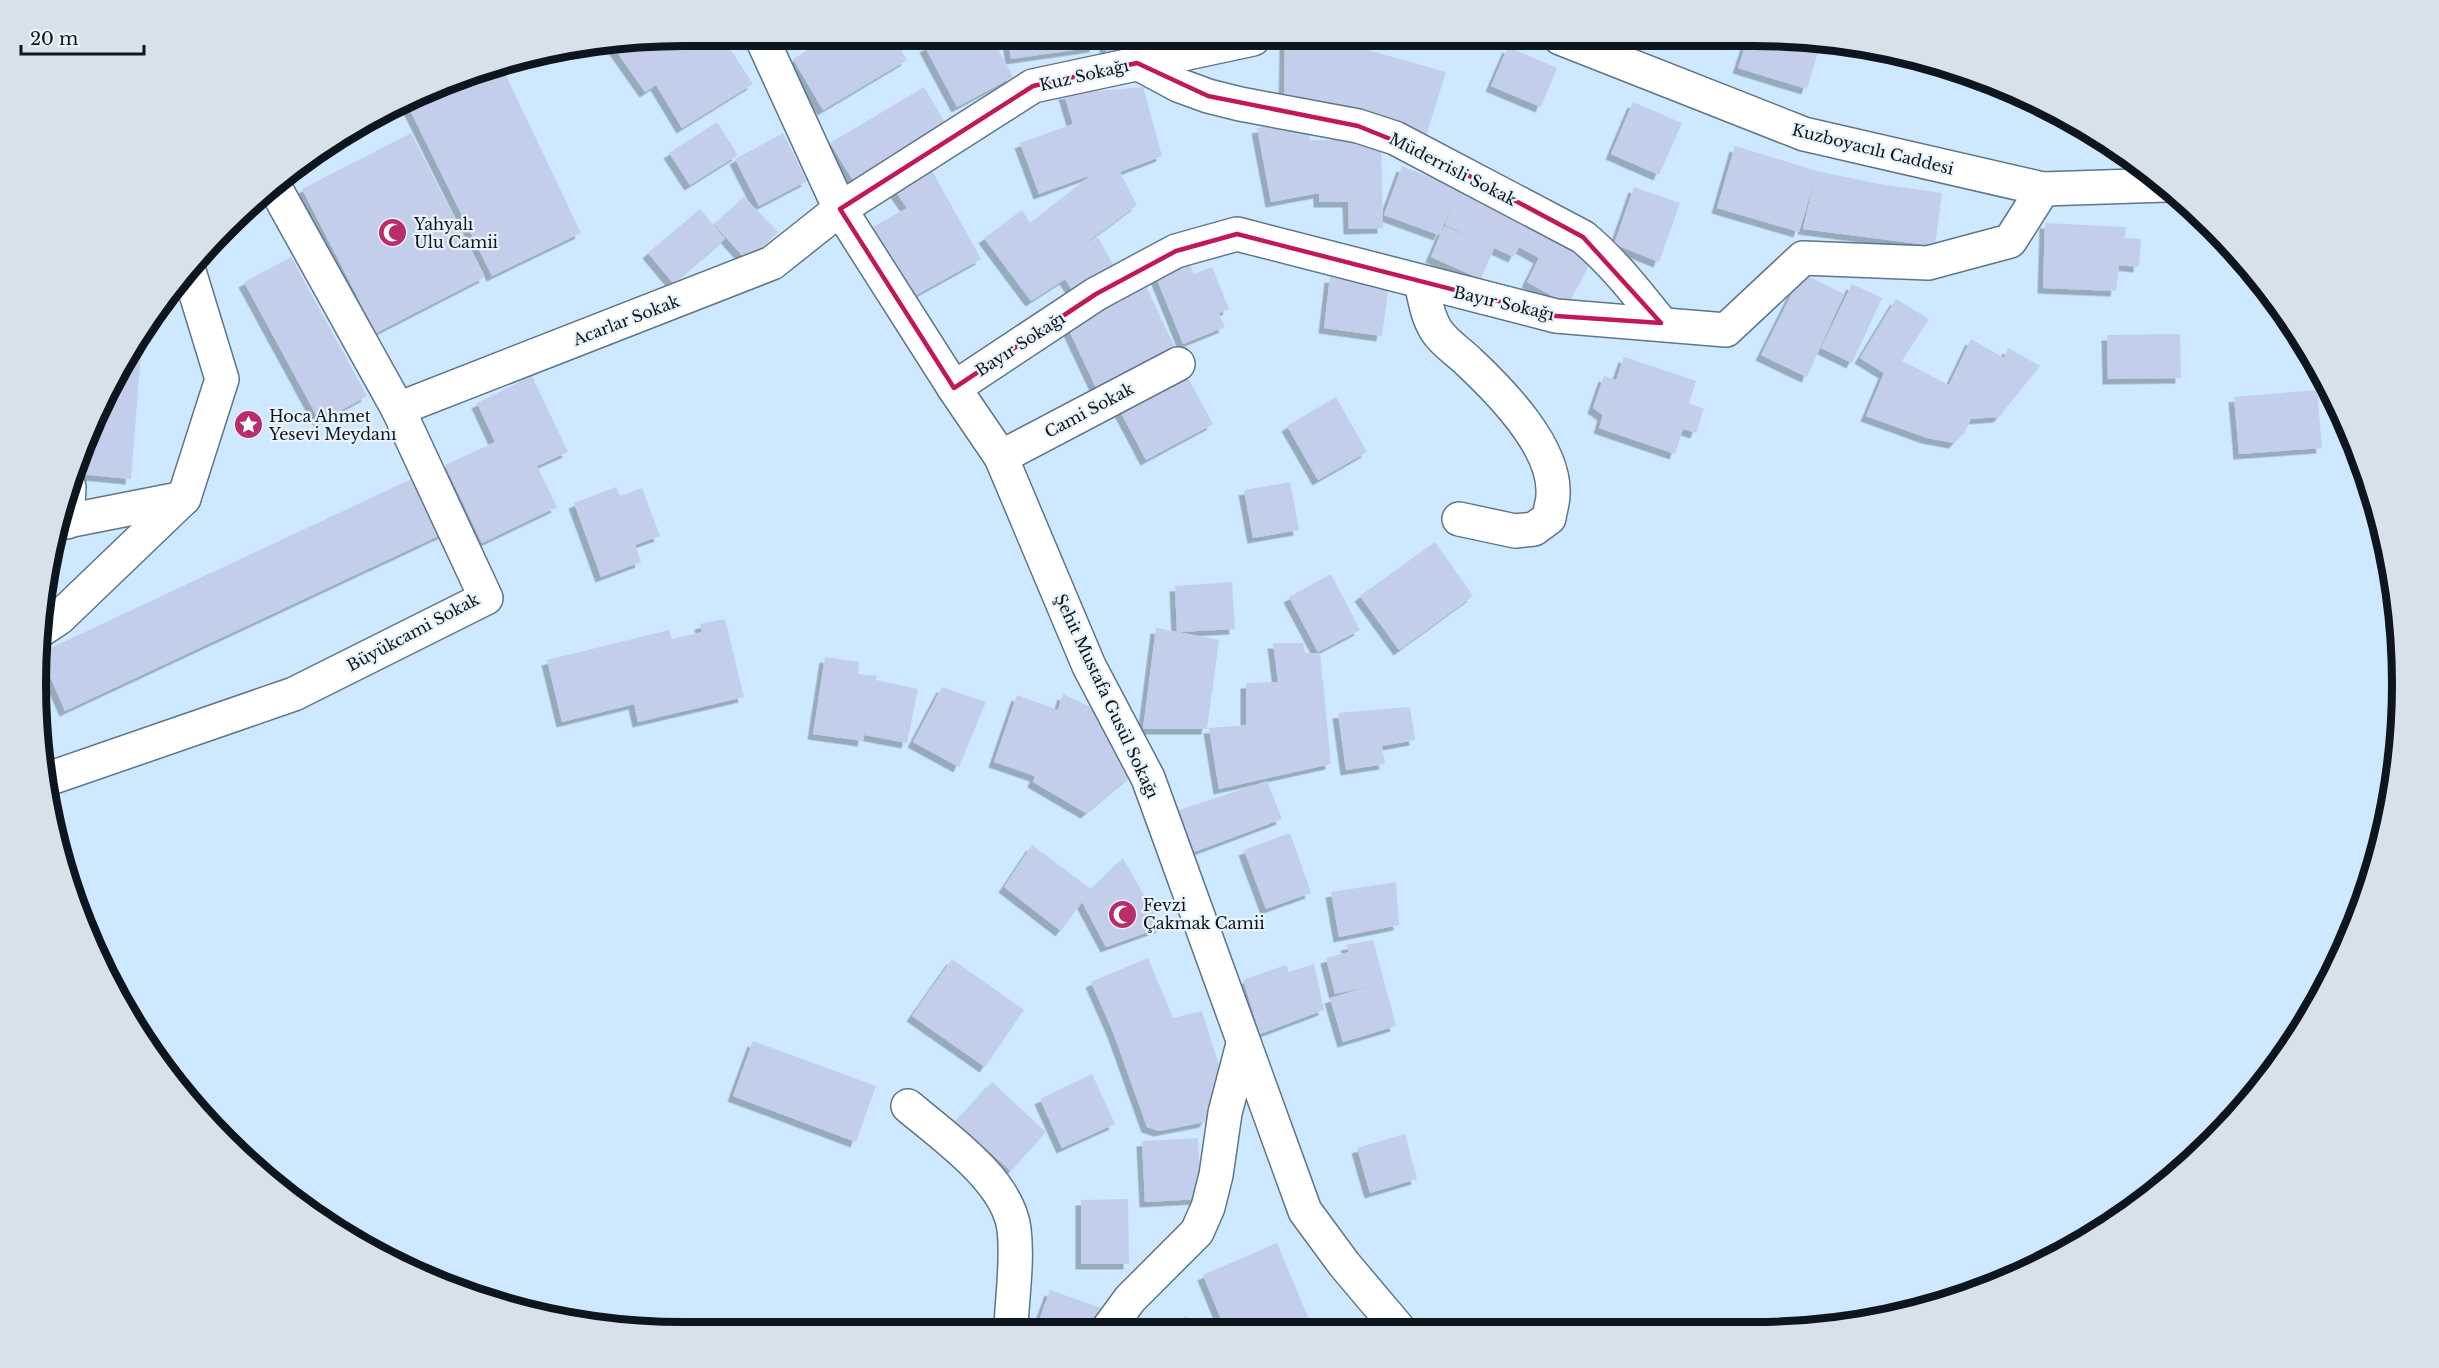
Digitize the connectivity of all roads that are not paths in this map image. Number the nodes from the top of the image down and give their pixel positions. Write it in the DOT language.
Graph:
graph roads {
  1 [pos="765,46"];
  2 [pos="1218,46"];
  3 [pos="1580,46"];
  4 [pos="1137,63"];
  5 [pos="2152,185"];
  6 [pos="2043,189"];
  7 [pos="278,193"];
  8 [pos="840,209"];
  9 [pos="192,280"];
  10 [pos="1421,283"];
  11 [pos="1661,323"];
  12 [pos="1178,364"];
  13 [pos="954,388"];
  14 [pos="398,409"];
  15 [pos="1001,457"];
  16 [pos="184,498"];
  17 [pos="1459,519"];
  18 [pos="67,522"];
  19 [pos="50,624"];
  20 [pos="54,777"];
  21 [pos="1243,1044"];
  22 [pos="908,1106"];
  23 [pos="1011,1322"];
  24 [pos="1113,1322"];
  25 [pos="1393,1322"];
  1 -- 8 [label="street, Şehit Mustafa Gusül Sokağı"];
  2 -- 4 [label="street, Kuz Sokağı"];
  3 -- 6 [label="street, Kuzboyacılı Caddesi"];
  4 -- 8 [label="street, Kuz Sokağı"];
  4 -- 11 [label="street, Müderrisli Sokak"];
  5 -- 6 [label="street, Kuzboyacılı Caddesi"];
  6 -- 11 [label="street, Bayır Sokağı"];
  7 -- 14 [label="street, Büyükcami Sokak"];
  8 -- 13 [label="street, Şehit Mustafa Gusül Sokağı"];
  8 -- 14 [label="street, Acarlar Sokak"];
  9 -- 16 [label="street"];
  10 -- 11 [label="street, Bayır Sokağı"];
  10 -- 13 [label="street, Bayır Sokağı"];
  10 -- 17 [label="street"];
  12 -- 15 [label="street, Cami Sokak"];
  13 -- 15 [label="street, Şehit Mustafa Gusül Sokağı"];
  14 -- 20 [label="street, Büyükcami Sokak"];
  15 -- 21 [label="street, Şehit Mustafa Gusül Sokağı"];
  16 -- 18 [label="street"];
  16 -- 19 [label="street"];
  21 -- 24 [label="street"];
  21 -- 25 [label="street, Şehit Mustafa Gusül Sokağı"];
  22 -- 23 [label="street"];
}
